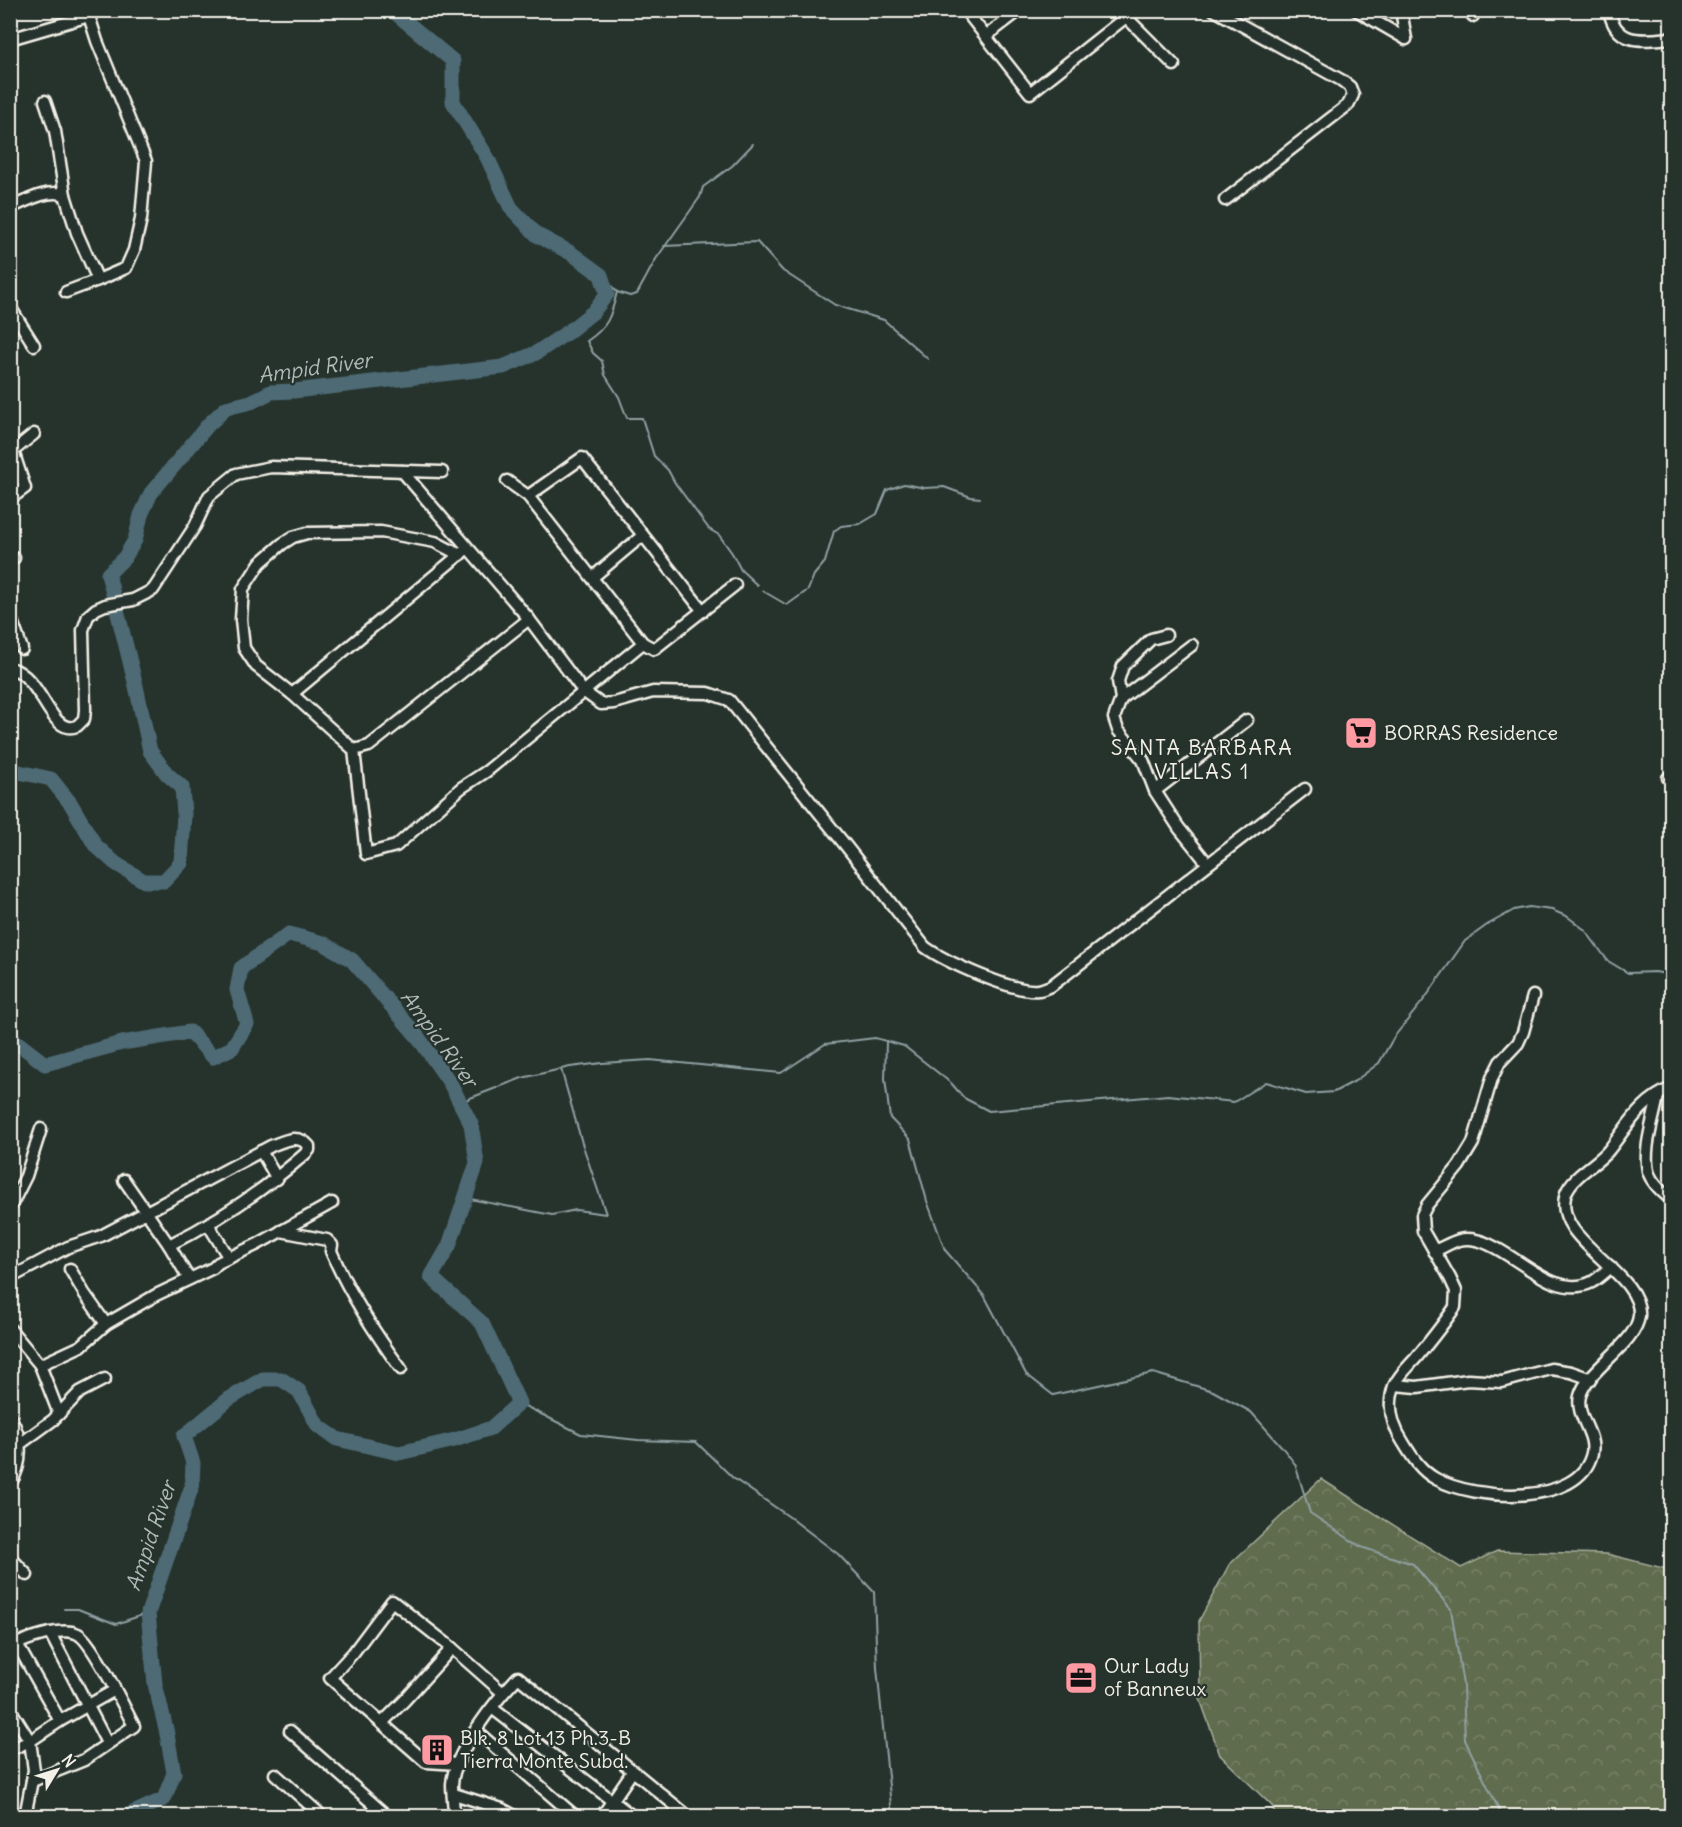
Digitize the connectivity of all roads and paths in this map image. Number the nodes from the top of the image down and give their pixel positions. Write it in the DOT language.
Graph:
graph roads {
  1 [pos="965,10"];
  2 [pos="1020,10"];
  3 [pos="1214,10"];
  4 [pos="1356,10"];
  5 [pos="1401,10"];
  6 [pos="1610,10"];
  7 [pos="91,13"];
  8 [pos="1125,14"];
  9 [pos="986,36"];
  10 [pos="1671,38"];
  11 [pos="10,39"];
  12 [pos="1174,65"];
  13 [pos="45,101"];
  14 [pos="65,195"];
  15 [pos="1225,200"];
  16 [pos="10,208"];
  17 [pos="98,280"];
  18 [pos="66,292"];
  19 [pos="10,307"];
  20 [pos="34,345"];
  21 [pos="34,434"];
  22 [pos="402,471"];
  23 [pos="442,472"];
  24 [pos="507,482"];
  25 [pos="528,496"];
  26 [pos="10,499"];
  27 [pos="642,536"];
  28 [pos="464,551"];
  29 [pos="593,577"];
  30 [pos="735,585"];
  31 [pos="703,611"];
  32 [pos="10,615"];
  33 [pos="529,619"];
  34 [pos="1166,635"];
  35 [pos="643,643"];
  36 [pos="1192,645"];
  37 [pos="22,649"];
  38 [pos="10,668"];
  39 [pos="584,691"];
  40 [pos="292,694"];
  41 [pos="1121,699"];
  42 [pos="1247,720"];
  43 [pos="354,750"];
  44 [pos="1305,789"];
  45 [pos="1155,791"];
  46 [pos="1208,864"];
  47 [pos="1533,996"];
  48 [pos="1671,1088"];
  49 [pos="1658,1096"];
  50 [pos="40,1129"];
  51 [pos="261,1151"];
  52 [pos="277,1179"];
  53 [pos="124,1180"];
  54 [pos="1671,1200"];
  55 [pos="332,1203"];
  56 [pos="10,1208"];
  57 [pos="148,1213"];
  58 [pos="208,1224"];
  59 [pos="281,1231"];
  60 [pos="169,1245"];
  61 [pos="1434,1251"];
  62 [pos="229,1258"];
  63 [pos="1611,1267"];
  64 [pos="70,1269"];
  65 [pos="10,1278"];
  66 [pos="189,1279"];
  67 [pos="106,1324"];
  68 [pos="10,1329"];
  69 [pos="40,1365"];
  70 [pos="401,1370"];
  71 [pos="105,1379"];
  72 [pos="1591,1379"];
  73 [pos="1395,1385"];
  74 [pos="59,1414"];
  75 [pos="10,1418"];
  76 [pos="20,1444"];
  77 [pos="10,1484"];
  78 [pos="10,1557"];
  79 [pos="27,1575"];
  80 [pos="50,1634"];
  81 [pos="10,1638"];
  82 [pos="452,1647"];
  83 [pos="10,1648"];
  84 [pos="115,1690"];
  85 [pos="503,1693"];
  86 [pos="87,1706"];
  87 [pos="492,1708"];
  88 [pos="10,1709"];
  89 [pos="60,1720"];
  90 [pos="382,1723"];
  91 [pos="290,1731"];
  92 [pos="476,1731"];
  93 [pos="30,1741"];
  94 [pos="107,1743"];
  95 [pos="10,1750"];
  96 [pos="457,1764"];
  97 [pos="632,1772"];
  98 [pos="274,1774"];
  99 [pos="32,1781"];
  100 [pos="454,1794"];
  101 [pos="612,1800"];
  102 [pos="25,1816"];
  103 [pos="322,1816"];
  104 [pos="387,1816"];
  105 [pos="454,1816"];
  106 [pos="515,1816"];
  107 [pos="575,1816"];
  108 [pos="602,1816"];
  109 [pos="632,1816"];
  110 [pos="688,1816"];
  1 -- 9 [label="street"];
  2 -- 9 [label="street"];
  3 -- 15 [label="street"];
  4 -- 5 [label="street"];
  6 -- 10 [label="street"];
  7 -- 11 [label="street"];
  7 -- 17 [label="street"];
  8 -- 9 [label="street"];
  8 -- 12 [label="street"];
  13 -- 14 [label="street"];
  14 -- 16 [label="street"];
  14 -- 17 [label="street"];
  17 -- 18 [label="street"];
  19 -- 20 [label="street"];
  21 -- 26 [label="street"];
  22 -- 23 [label="street"];
  22 -- 28 [label="street"];
  22 -- 38 [label="street"];
  24 -- 25 [label="street"];
  25 -- 27 [label="street"];
  25 -- 29 [label="street"];
  27 -- 29 [label="street"];
  27 -- 31 [label="street"];
  28 -- 33 [label="street"];
  28 -- 40 [label="street"];
  28 -- 40 [label="street"];
  29 -- 35 [label="street"];
  30 -- 31 [label="street"];
  31 -- 35 [label="street"];
  32 -- 37 [label="street"];
  33 -- 39 [label="street"];
  33 -- 43 [label="street"];
  34 -- 41 [label="street"];
  35 -- 39 [label="street"];
  36 -- 41 [label="street"];
  39 -- 43 [label="street"];
  39 -- 46 [label="street"];
  40 -- 43 [label="street"];
  41 -- 45 [label="street"];
  42 -- 45 [label="street"];
  44 -- 46 [label="street"];
  45 -- 46 [label="street"];
  47 -- 61 [label="street"];
  48 -- 49 [label="street"];
  49 -- 54 [label="street"];
  49 -- 63 [label="street"];
  50 -- 56 [label="street"];
  51 -- 52 [label="street"];
  51 -- 52 [label="street"];
  51 -- 57 [label="street"];
  52 -- 58 [label="street"];
  53 -- 57 [label="street"];
  55 -- 59 [label="street"];
  57 -- 60 [label="street"];
  57 -- 65 [label="street"];
  58 -- 60 [label="street"];
  58 -- 62 [label="street"];
  59 -- 62 [label="street"];
  59 -- 70 [label="street"];
  60 -- 66 [label="street"];
  61 -- 63 [label="street"];
  61 -- 73 [label="street"];
  62 -- 66 [label="street"];
  63 -- 72 [label="street"];
  64 -- 67 [label="street"];
  66 -- 67 [label="street"];
  67 -- 69 [label="street"];
  68 -- 69 [label="street"];
  69 -- 74 [label="street"];
  71 -- 74 [label="street"];
  72 -- 73 [label="street"];
  72 -- 73 [label="street"];
  74 -- 76 [label="street"];
  75 -- 76 [label="street"];
  76 -- 77 [label="street"];
  78 -- 79 [label="street"];
  80 -- 83 [label="street"];
  80 -- 84 [label="street"];
  80 -- 86 [label="street"];
  81 -- 89 [label="street"];
  82 -- 85 [label="street"];
  82 -- 90 [label="street"];
  82 -- 90 [label="street"];
  84 -- 86 [label="street"];
  84 -- 94 [label="street"];
  85 -- 87 [label="street"];
  85 -- 97 [label="street"];
  86 -- 89 [label="street"];
  86 -- 94 [label="street"];
  87 -- 92 [label="street"];
  87 -- 101 [label="street"];
  88 -- 93 [label="street"];
  89 -- 93 [label="street"];
  90 -- 96 [label="street"];
  91 -- 104 [label="street"];
  92 -- 96 [label="street"];
  92 -- 107 [label="street"];
  93 -- 95 [label="street"];
  93 -- 99 [label="street"];
  94 -- 99 [label="street"];
  96 -- 100 [label="street"];
  97 -- 101 [label="street"];
  97 -- 110 [label="street"];
  98 -- 103 [label="street"];
  99 -- 102 [label="street"];
  100 -- 105 [label="street"];
  100 -- 106 [label="street"];
  101 -- 108 [label="street"];
  101 -- 109 [label="street"];
}
